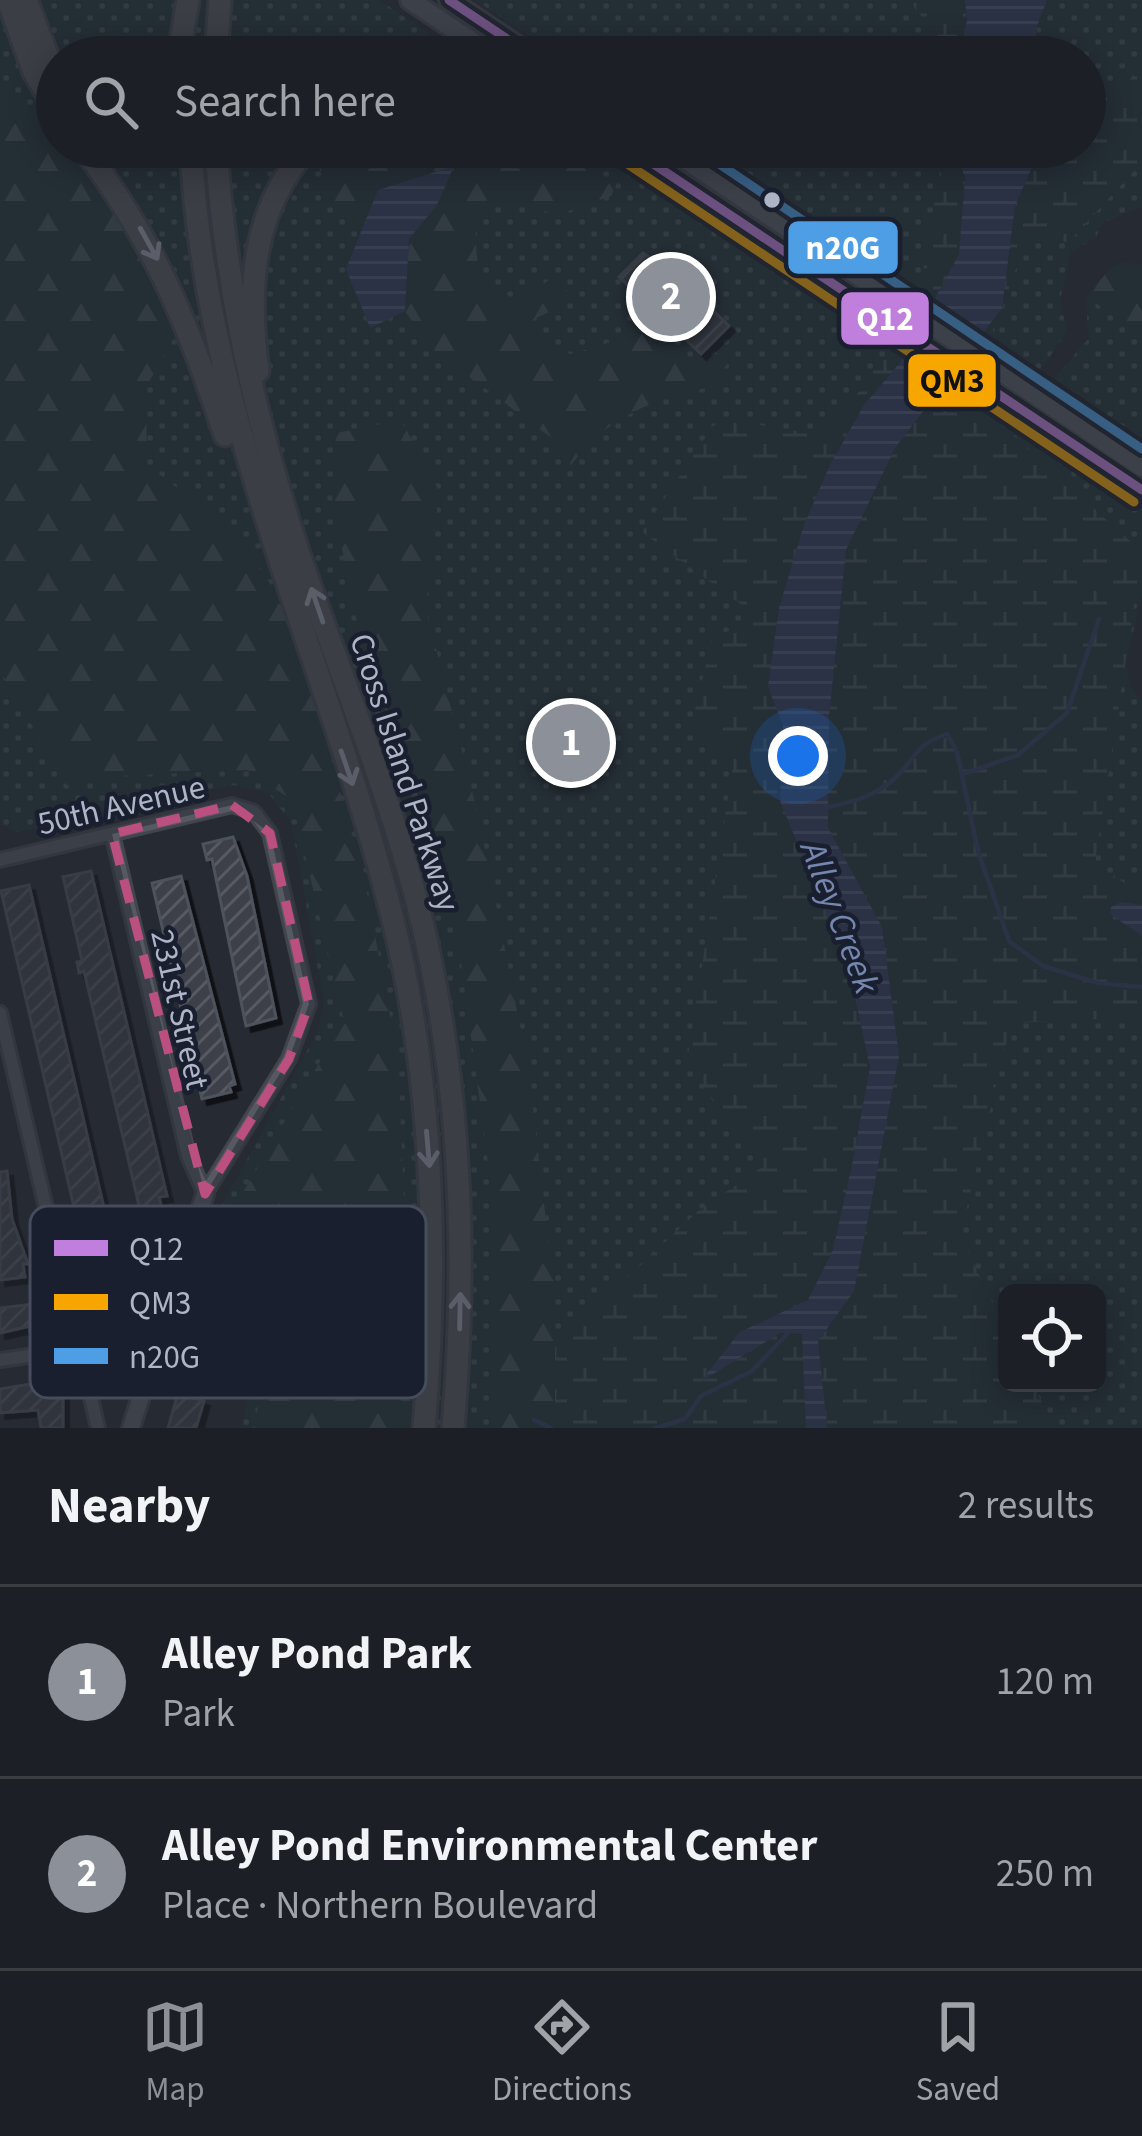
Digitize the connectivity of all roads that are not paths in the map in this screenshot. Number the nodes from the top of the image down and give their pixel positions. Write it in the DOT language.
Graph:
graph roads {
  1 [pos="8,0"];
  2 [pos="26,0"];
  3 [pos="188,0"];
  4 [pos="220,0"];
  5 [pos="410,0"];
  6 [pos="449,0"];
  7 [pos="40,36"];
  8 [pos="183,36"];
  9 [pos="217,36"];
  10 [pos="463,36"];
  11 [pos="503,36"];
  12 [pos="36,75"];
  13 [pos="98,168"];
  14 [pos="192,168"];
  15 [pos="217,168"];
  16 [pos="294,168"];
  17 [pos="662,168"];
  18 [pos="696,168"];
  19 [pos="906,321"];
  20 [pos="972,365"];
  21 [pos="272,466"];
  22 [pos="1142,467"];
  23 [pos="1142,490"];
  24 [pos="282,578"];
  25 [pos="112,834"];
  26 [pos="0,860"];
  27 [pos="0,1012"];
  28 [pos="205,1194"];
  29 [pos="46,1206"];
  30 [pos="201,1206"];
  31 [pos="30,1356"];
  32 [pos="0,1360"];
  33 [pos="426,1374"];
  34 [pos="91,1398"];
  35 [pos="141,1398"];
  36 [pos="425,1398"];
  37 [pos="98,1428"];
  38 [pos="131,1428"];
  39 [pos="424,1428"];
  40 [pos="453,1428"];
  1 -- 12 [label="highway"];
  2 -- 7 [label="highway"];
  3 -- 8 [label="highway"];
  4 -- 9 [label="highway"];
  5 -- 10 [label="main road"];
  6 -- 11 [label="main road"];
  13 -- 24 [label="highway, one-way"];
  14 -- 24 [label="highway, Cross Island Parkway"];
  15 -- 21 [label="highway, Cross Island Parkway"];
  16 -- 21 [label="highway"];
  17 -- 19 [label="main road"];
  18 -- 19 [label="main road"];
  19 -- 20 [label="main road"];
  20 -- 22 [label="main road"];
  20 -- 23 [label="main road"];
  40 -- 21 [label="highway, Cross Island Parkway, one-way"];
  24 -- 33 [label="highway, Cross Island Parkway, one-way"];
  25 -- 26 [label="street, 50th Avenue"];
  25 -- 28 [label="street, 231st Street"];
  25 -- 28 [label="street, 50th Avenue"];
  27 -- 29 [label="street"];
  28 -- 30 [label="street"];
  31 -- 32 [label="street"];
  34 -- 37 [label="street"];
  35 -- 38 [label="street"];
  36 -- 39 [label="highway, Cross Island Parkway, one-way"];
}
